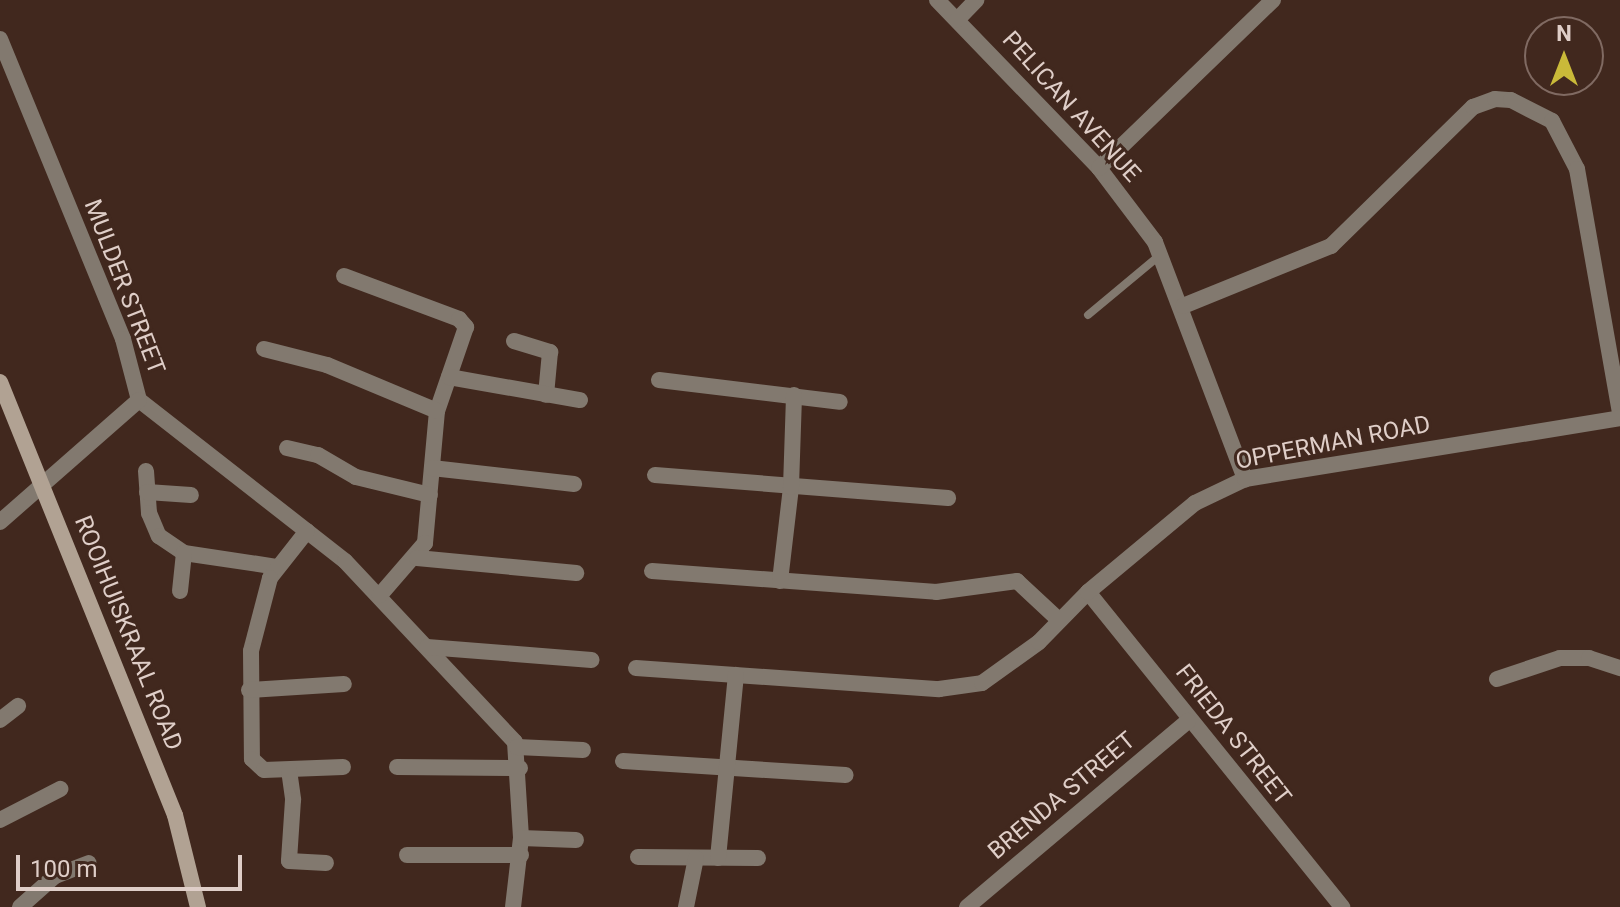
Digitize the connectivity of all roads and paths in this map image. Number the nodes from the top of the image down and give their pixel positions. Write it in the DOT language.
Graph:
graph roads {
  1 [pos="937,0"];
  2 [pos="976,0"];
  3 [pos="1273,0"];
  4 [pos="957,20"];
  5 [pos="0,39"];
  6 [pos="1099,168"];
  7 [pos="1160,255"];
  8 [pos="344,276"];
  9 [pos="1183,306"];
  10 [pos="1088,315"];
  11 [pos="514,341"];
  12 [pos="264,349"];
  13 [pos="449,377"];
  14 [pos="659,380"];
  15 [pos="0,382"];
  16 [pos="546,395"];
  17 [pos="794,395"];
  18 [pos="139,400"];
  19 [pos="580,400"];
  20 [pos="840,402"];
  21 [pos="437,411"];
  22 [pos="1620,416"];
  23 [pos="287,448"];
  24 [pos="432,468"];
  25 [pos="146,471"];
  26 [pos="655,475"];
  27 [pos="1245,479"];
  28 [pos="574,484"];
  29 [pos="40,485"];
  30 [pos="791,487"];
  31 [pos="147,492"];
  32 [pos="191,495"];
  33 [pos="430,495"];
  34 [pos="948,498"];
  35 [pos="0,522"];
  36 [pos="307,531"];
  37 [pos="184,553"];
  38 [pos="417,558"];
  39 [pos="278,567"];
  40 [pos="652,571"];
  41 [pos="576,573"];
  42 [pos="780,581"];
  43 [pos="180,591"];
  44 [pos="1088,592"];
  45 [pos="380,595"];
  46 [pos="1059,620"];
  47 [pos="427,647"];
  48 [pos="591,660"];
  49 [pos="636,668"];
  50 [pos="1620,668"];
  51 [pos="736,675"];
  52 [pos="1497,679"];
  53 [pos="344,684"];
  54 [pos="249,690"];
  55 [pos="18,706"];
  56 [pos="0,720"];
  57 [pos="1188,721"];
  58 [pos="517,747"];
  59 [pos="583,750"];
  60 [pos="623,761"];
  61 [pos="728,765"];
  62 [pos="343,767"];
  63 [pos="397,767"];
  64 [pos="520,768"];
  65 [pos="289,770"];
  66 [pos="846,775"];
  67 [pos="60,789"];
  68 [pos="0,820"];
  69 [pos="576,840"];
  70 [pos="521,846"];
  71 [pos="407,855"];
  72 [pos="638,857"];
  73 [pos="696,858"];
  74 [pos="718,858"];
  75 [pos="758,858"];
  76 [pos="89,863"];
  77 [pos="326,863"];
  78 [pos="20,907"];
  79 [pos="198,907"];
  80 [pos="513,907"];
  81 [pos="686,907"];
  82 [pos="967,907"];
  83 [pos="1342,907"];
  1 -- 4 [label="street, PELICAN AVENUE"];
  2 -- 4 [label="street"];
  3 -- 6 [label="street"];
  4 -- 6 [label="street, PELICAN AVENUE"];
  5 -- 18 [label="street, MULDER STREET"];
  6 -- 7 [label="street, PELICAN AVENUE"];
  7 -- 9 [label="street, PELICAN AVENUE"];
  7 -- 10 [label="lane"];
  8 -- 13 [label="street"];
  9 -- 22 [label="street"];
  9 -- 27 [label="street, PELICAN AVENUE"];
  11 -- 16 [label="street"];
  12 -- 21 [label="street"];
  13 -- 16 [label="street"];
  13 -- 21 [label="street"];
  14 -- 17 [label="street"];
  15 -- 29 [label="main road, ROOIHUISKRAAL ROAD"];
  16 -- 19 [label="street"];
  17 -- 20 [label="street"];
  17 -- 30 [label="street"];
  18 -- 29 [label="street"];
  18 -- 36 [label="street, MULDER STREET"];
  21 -- 24 [label="street"];
  22 -- 27 [label="street, OPPERMAN ROAD"];
  23 -- 33 [label="street"];
  24 -- 28 [label="street"];
  24 -- 33 [label="street"];
  25 -- 31 [label="street"];
  26 -- 30 [label="street"];
  27 -- 44 [label="street, OPPERMAN ROAD"];
  29 -- 35 [label="street"];
  29 -- 79 [label="main road, ROOIHUISKRAAL ROAD"];
  30 -- 34 [label="street"];
  30 -- 42 [label="street"];
  31 -- 32 [label="street"];
  31 -- 37 [label="street"];
  33 -- 38 [label="street"];
  36 -- 39 [label="street"];
  36 -- 45 [label="street, MULDER STREET"];
  37 -- 39 [label="street"];
  37 -- 43 [label="street"];
  38 -- 41 [label="street"];
  38 -- 45 [label="street"];
  39 -- 54 [label="street"];
  40 -- 42 [label="street"];
  42 -- 46 [label="street"];
  44 -- 46 [label="street, OPPERMAN ROAD"];
  44 -- 57 [label="street, FRIEDA STREET"];
  45 -- 47 [label="street, MULDER STREET"];
  46 -- 51 [label="street, OPPERMAN ROAD"];
  47 -- 48 [label="street"];
  47 -- 58 [label="street, MULDER STREET"];
  49 -- 51 [label="street, OPPERMAN ROAD"];
  50 -- 52 [label="street"];
  51 -- 61 [label="street"];
  53 -- 54 [label="street"];
  54 -- 65 [label="street"];
  55 -- 56 [label="street"];
  57 -- 82 [label="street, BRENDA STREET"];
  57 -- 83 [label="street, FRIEDA STREET"];
  58 -- 59 [label="street"];
  58 -- 64 [label="street"];
  60 -- 61 [label="street"];
  61 -- 66 [label="street"];
  61 -- 74 [label="street"];
  62 -- 65 [label="street"];
  63 -- 64 [label="street"];
  64 -- 70 [label="street"];
  65 -- 77 [label="street"];
  67 -- 68 [label="street"];
  69 -- 70 [label="street"];
  70 -- 71 [label="street"];
  70 -- 80 [label="street"];
  72 -- 73 [label="street"];
  73 -- 74 [label="street"];
  73 -- 81 [label="street"];
  74 -- 75 [label="street"];
  76 -- 78 [label="street"];
}
